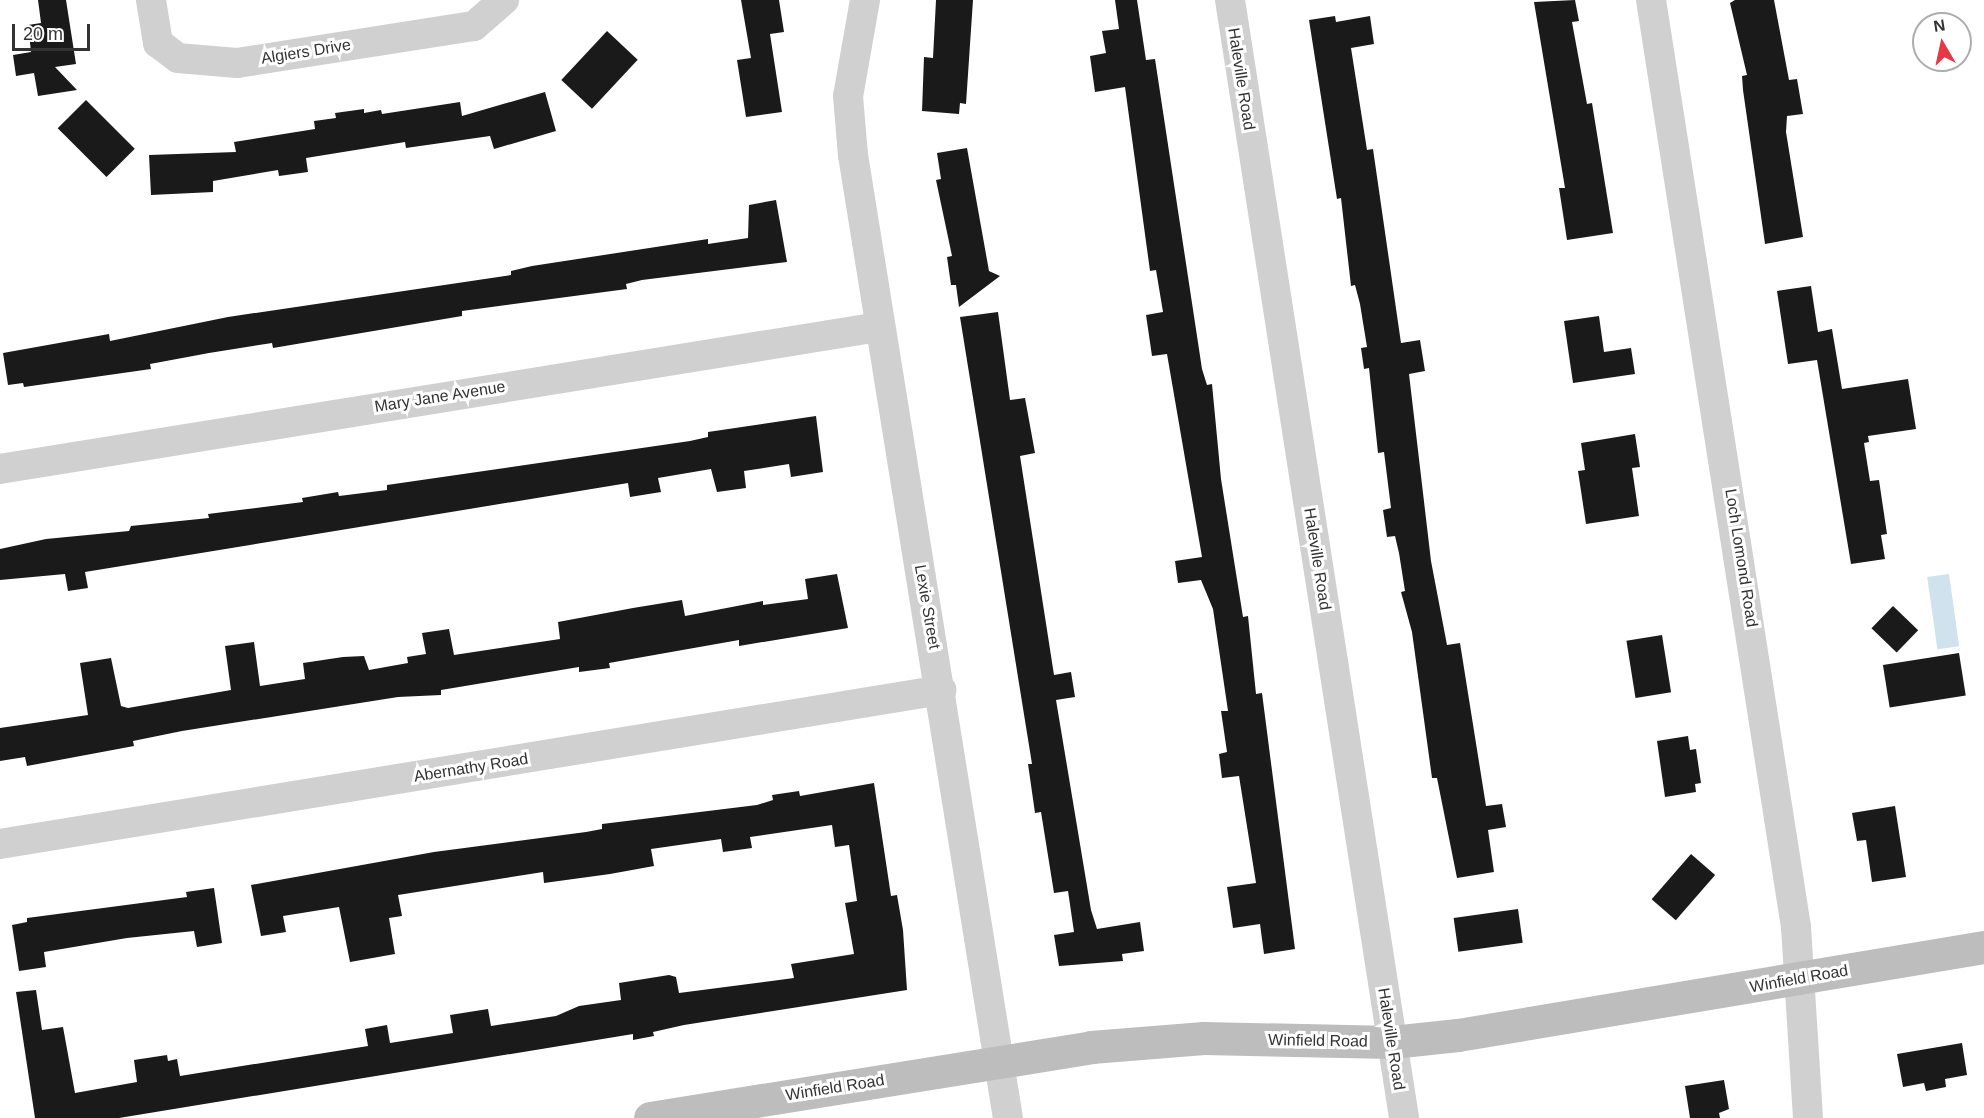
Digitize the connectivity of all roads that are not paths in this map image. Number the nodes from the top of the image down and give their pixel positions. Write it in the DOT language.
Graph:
graph roads {
  1 [pos="151,0"];
  2 [pos="865,0"];
  3 [pos="1230,0"];
  4 [pos="1651,0"];
  5 [pos="500,5"];
  6 [pos="879,327"];
  7 [pos="0,469"];
  8 [pos="941,690"];
  9 [pos="0,844"];
  10 [pos="1984,947"];
  11 [pos="1800,978"];
  12 [pos="1392,1042"];
  13 [pos="999,1061"];
  14 [pos="650,1118"];
  15 [pos="1008,1118"];
  16 [pos="1404,1118"];
  17 [pos="1808,1118"];
  1 -- 5 [label="street, Algiers Drive"];
  2 -- 6 [label="street, Lexie Street"];
  3 -- 12 [label="street, Haleville Road"];
  4 -- 11 [label="street, Loch Lomond Road"];
  6 -- 7 [label="street, Mary Jane Avenue"];
  6 -- 8 [label="street, Lexie Street"];
  8 -- 9 [label="street, Abernathy Road"];
  8 -- 13 [label="street, Lexie Street"];
  10 -- 11 [label="street, Winfield Road"];
  11 -- 12 [label="street, Winfield Road"];
  11 -- 17 [label="street, Loch Lomond Road"];
  12 -- 13 [label="street, Winfield Road"];
  12 -- 16 [label="street, Haleville Road"];
  13 -- 14 [label="street, Winfield Road"];
  13 -- 15 [label="street, Lexie Street"];
}
